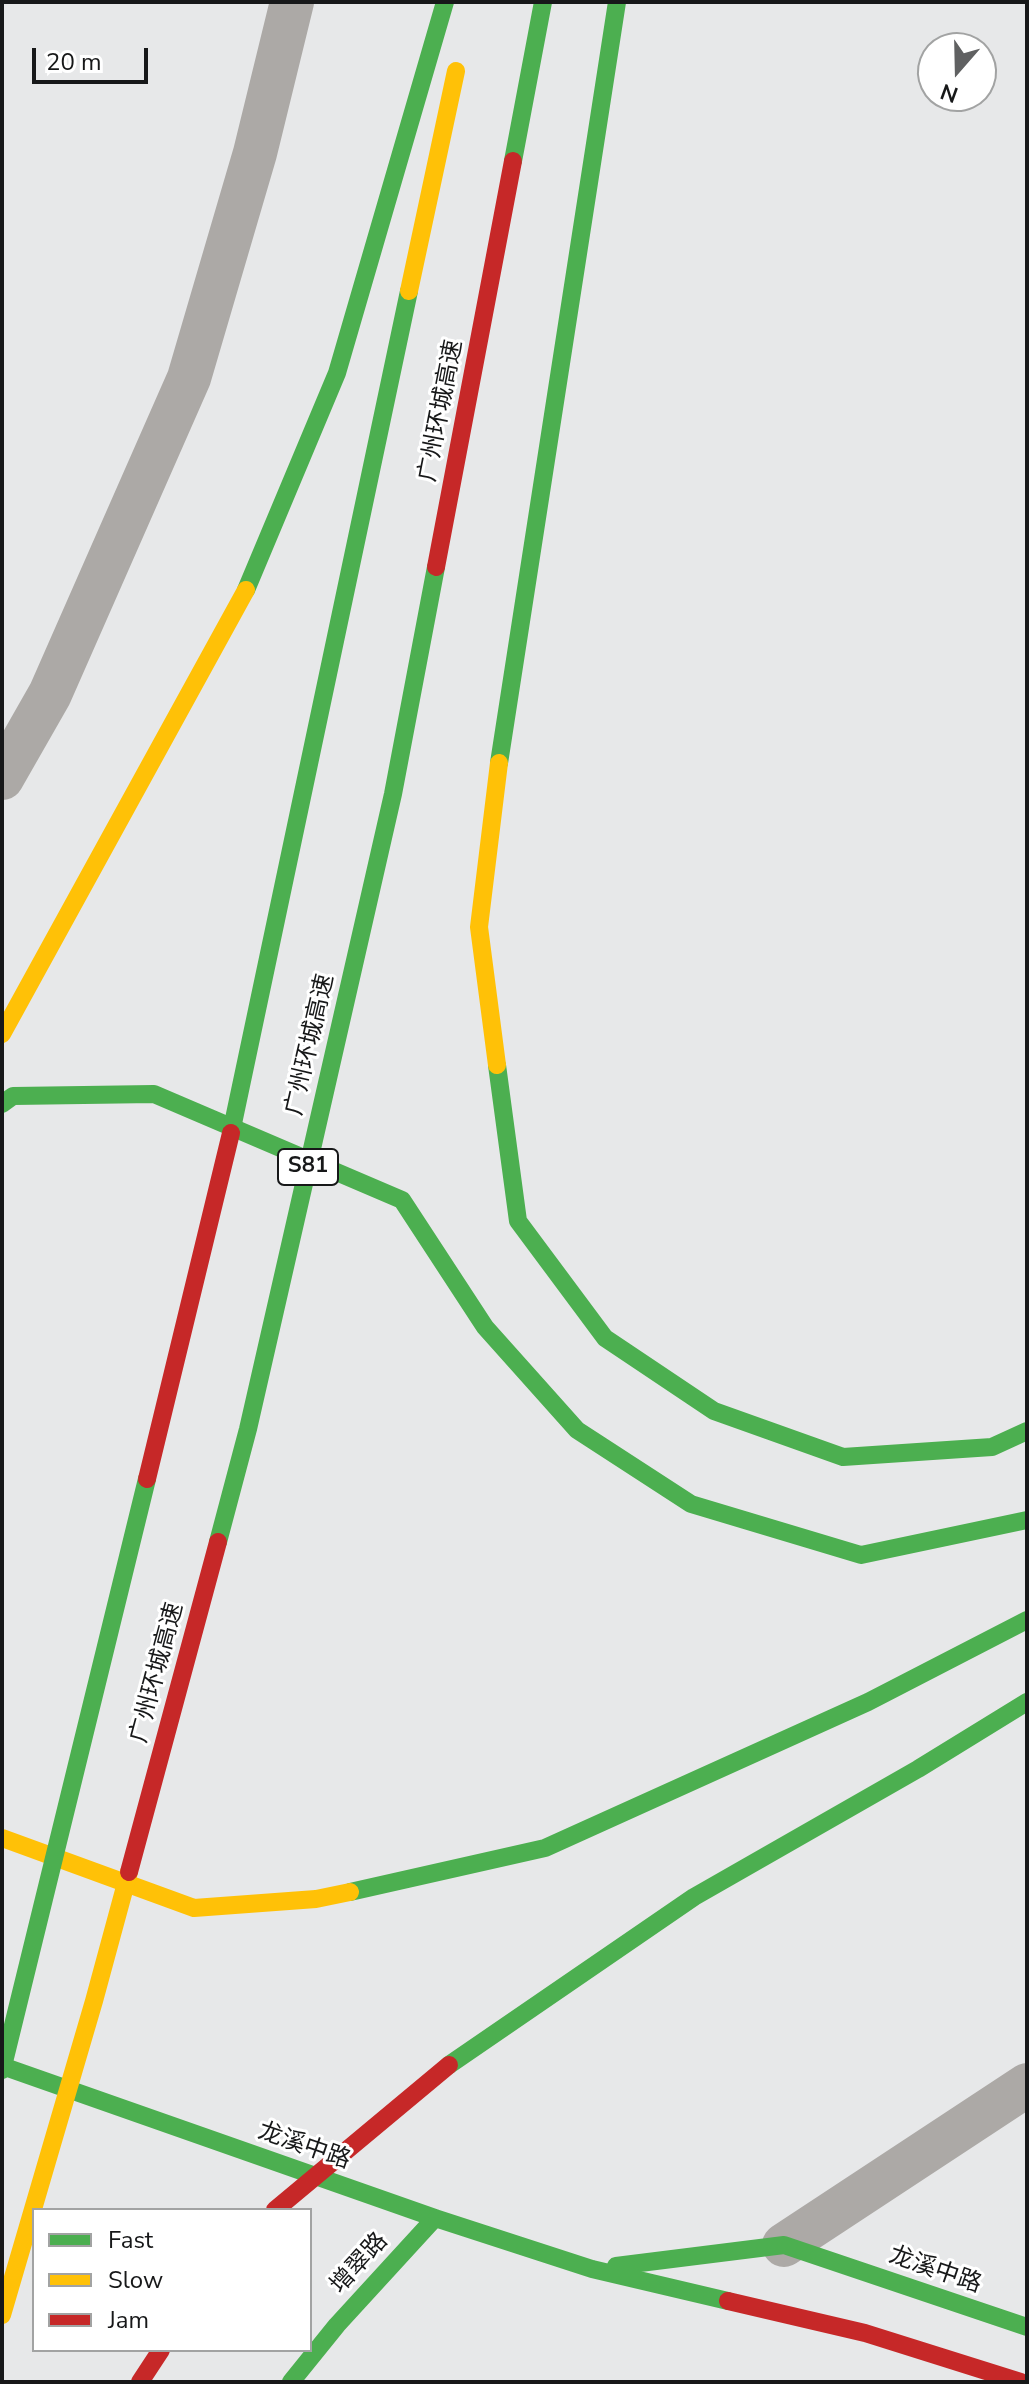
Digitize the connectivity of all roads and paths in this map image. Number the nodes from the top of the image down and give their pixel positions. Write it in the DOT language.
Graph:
graph roads {
  1 [pos="292,2"];
  2 [pos="445,2"];
  3 [pos="543,2"];
  4 [pos="617,2"];
  5 [pos="457,64"];
  6 [pos="2,778"];
  7 [pos="2,1034"];
  8 [pos="2,1104"];
  9 [pos="1027,1431"];
  10 [pos="1027,1520"];
  11 [pos="1027,1620"];
  12 [pos="1027,1702"];
  13 [pos="2,1838"];
  14 [pos="2,2068"];
  15 [pos="1027,2085"];
  16 [pos="33,2208"];
  17 [pos="277,2208"];
  18 [pos="32,2213"];
  19 [pos="435,2218"];
  20 [pos="784,2245"];
  21 [pos="592,2269"];
  22 [pos="2,2315"];
  23 [pos="1027,2327"];
  24 [pos="160,2352"];
  25 [pos="140,2382"];
  26 [pos="291,2382"];
  27 [pos="1021,2382"];
  1 -- 6 [label="street"];
  2 -- 7 [label="main road"];
  3 -- 16 [label="main road, 广州环城高速 / S81, bridge"];
  4 -- 9 [label="main road"];
  5 -- 14 [label="main road, bridge"];
  8 -- 10 [label="main road"];
  11 -- 13 [label="main road"];
  12 -- 17 [label="main road, bridge"];
  14 -- 19 [label="main road, 龙溪中路"];
  15 -- 20 [label="street"];
  18 -- 22 [label="main road, 广州环城高速 / S81, bridge"];
  19 -- 21 [label="main road, 龙溪中路"];
  19 -- 26 [label="main road, 增翠路"];
  20 -- 21 [label="main road, 龙溪中路"];
  20 -- 23 [label="main road, 龙溪中路"];
  21 -- 27 [label="main road, 龙溪中路"];
  24 -- 25 [label="main road"];
}
